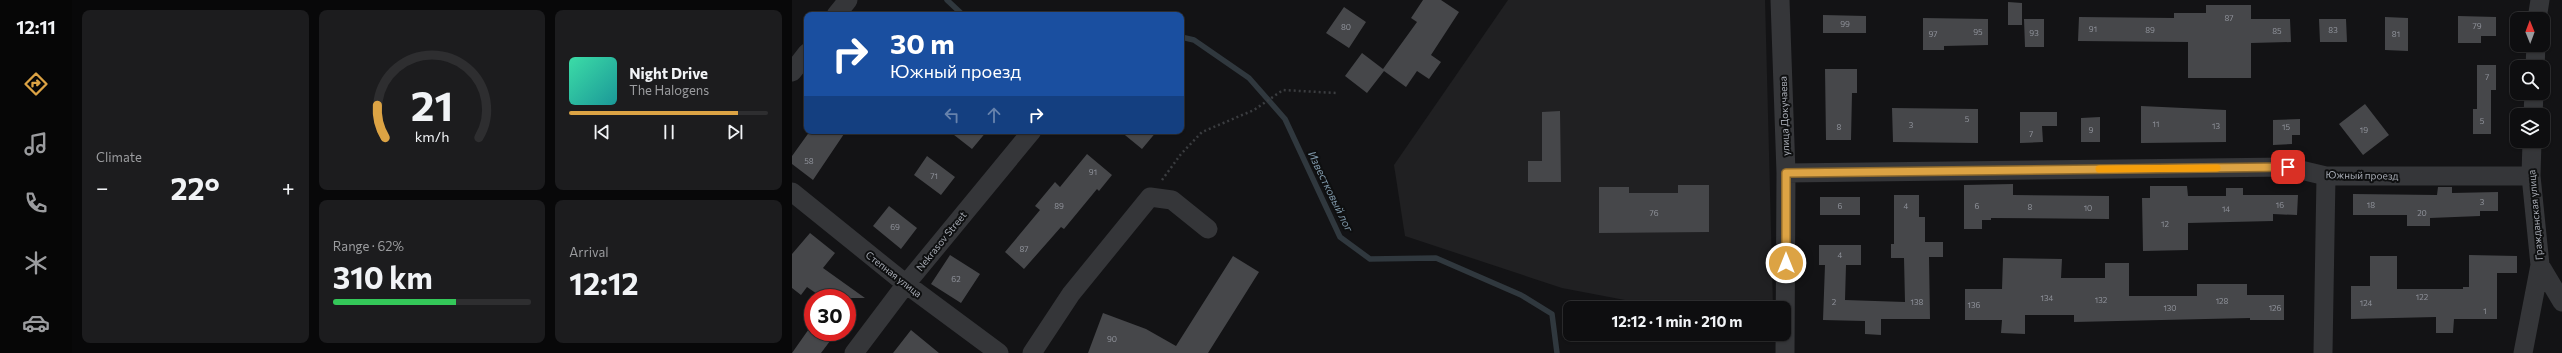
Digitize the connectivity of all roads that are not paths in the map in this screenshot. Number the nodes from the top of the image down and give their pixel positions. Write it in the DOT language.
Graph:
graph roads {
  1 [pos="848,0"];
  2 [pos="1780,0"];
  3 [pos="2540,0"];
  4 [pos="838,12"];
  5 [pos="2539,12"];
  6 [pos="804,56"];
  7 [pos="792,72"];
  8 [pos="1030,134"];
  9 [pos="2532,148"];
  10 [pos="1786,173"];
  11 [pos="2326,176"];
  12 [pos="2531,176"];
  13 [pos="792,192"];
  14 [pos="1208,229"];
  15 [pos="2540,266"];
  16 [pos="906,284"];
  17 [pos="2562,302"];
  18 [pos="854,353"];
  19 [pos="999,353"];
  20 [pos="1032,353"];
  21 [pos="1785,353"];
  22 [pos="2323,353"];
  23 [pos="2523,353"];
  1 -- 4 [label="street"];
  2 -- 10 [label="street, улица Докучаева"];
  3 -- 5 [label="street"];
  6 -- 7 [label="street"];
  8 -- 16 [label="street, Nekrasov Street"];
  9 -- 12 [label="street, Гражданская улица"];
  10 -- 11 [label="street, Южный проезд"];
  10 -- 21 [label="street, улица Докучаева"];
  11 -- 12 [label="street, Южный проезд"];
  11 -- 22 [label="street"];
  12 -- 15 [label="street, Гражданская улица"];
  13 -- 16 [label="street, Степная улица"];
  14 -- 20 [label="street"];
  15 -- 17 [label="street, Гражданская улица"];
  15 -- 23 [label="street, Гражданская улица"];
  16 -- 18 [label="street, Nekrasov Street"];
  16 -- 19 [label="street, Степная улица"];
}
